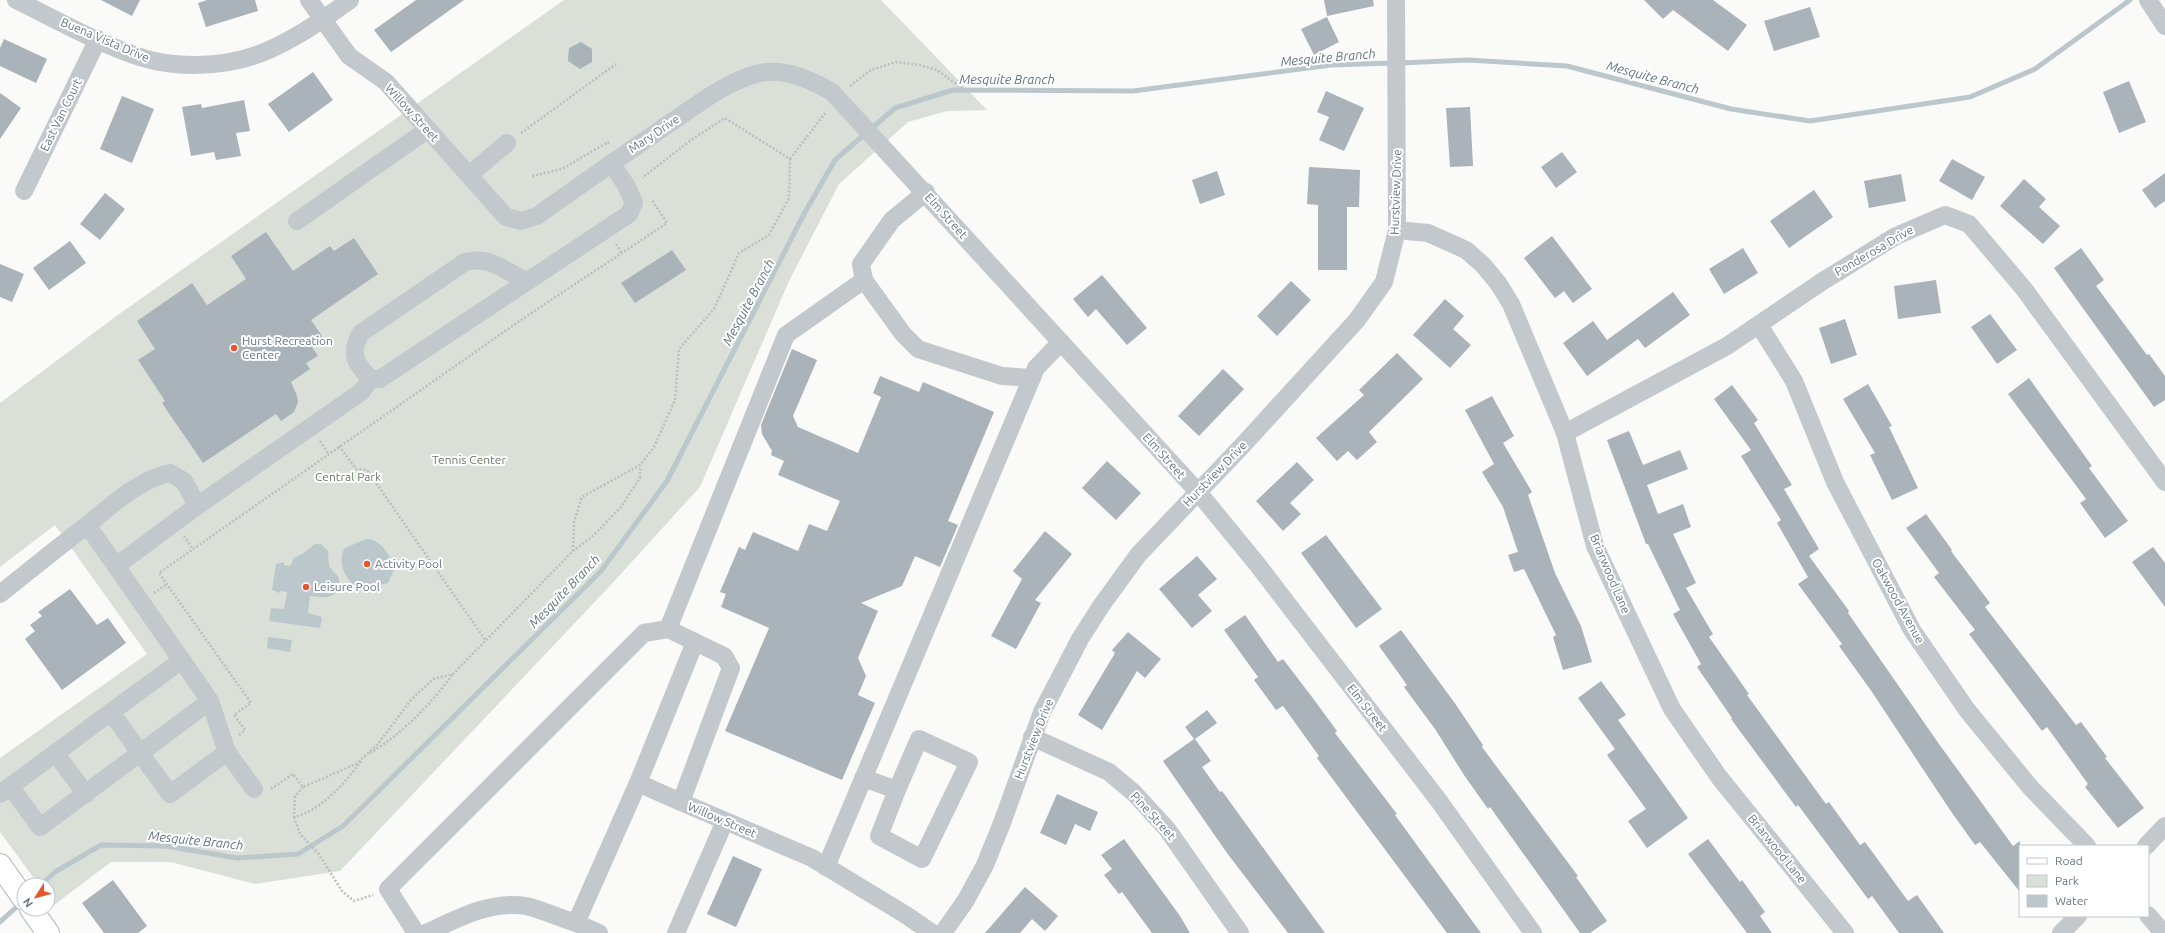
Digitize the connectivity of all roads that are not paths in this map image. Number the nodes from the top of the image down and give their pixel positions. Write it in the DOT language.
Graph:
graph roads {
  1 [pos="16,0"];
  2 [pos="309,0"];
  3 [pos="350,0"];
  4 [pos="1396,0"];
  5 [pos="323,20"];
  6 [pos="98,39"];
  7 [pos="796,76"];
  8 [pos="427,130"];
  9 [pos="507,143"];
  10 [pos="611,163"];
  11 [pos="469,175"];
  12 [pos="24,191"];
  13 [pos="926,192"];
  14 [pos="297,221"];
  15 [pos="521,221"];
  16 [pos="1397,230"];
  17 [pos="864,280"];
  18 [pos="526,281"];
  19 [pos="1759,325"];
  20 [pos="1061,342"];
  21 [pos="1032,378"];
  22 [pos="371,379"];
  23 [pos="1565,433"];
  24 [pos="2165,482"];
  25 [pos="1198,492"];
  26 [pos="197,506"];
  27 [pos="87,525"];
  28 [pos="116,566"];
  29 [pos="0,594"];
  30 [pos="668,629"];
  31 [pos="695,642"];
  32 [pos="182,660"];
  33 [pos="210,701"];
  34 [pos="111,712"];
  35 [pos="1032,737"];
  36 [pos="231,745"];
  37 [pos="56,753"];
  38 [pos="140,753"];
  39 [pos="863,778"];
  40 [pos="638,783"];
  41 [pos="262,788"];
  42 [pos="5,790"];
  43 [pos="897,790"];
  44 [pos="86,794"];
  45 [pos="681,802"];
  46 [pos="725,821"];
  47 [pos="2165,826"];
  48 [pos="2086,845"];
  49 [pos="2147,845"];
  50 [pos="826,867"];
  51 [pos="3,870"];
  52 [pos="16,888"];
  53 [pos="2149,916"];
  54 [pos="37,917"];
  55 [pos="2077,917"];
  56 [pos="576,924"];
  57 [pos="47,932"];
  58 [pos="416,933"];
  59 [pos="426,933"];
  60 [pos="599,933"];
  61 [pos="676,933"];
  62 [pos="932,933"];
  63 [pos="943,933"];
  64 [pos="1240,933"];
  65 [pos="1533,933"];
  66 [pos="1845,933"];
  67 [pos="2061,933"];
  68 [pos="2163,933"];
  1 -- 6 [label="street, Buena Vista Drive"];
  2 -- 5 [label="street, Willow Street"];
  3 -- 5 [label="street, Buena Vista Drive"];
  4 -- 16 [label="street, Hurstview Drive"];
  5 -- 6 [label="street, Buena Vista Drive"];
  5 -- 8 [label="street, Willow Street"];
  6 -- 12 [label="street, East Van Court"];
  7 -- 10 [label="street, Mary Drive"];
  7 -- 13 [label="street, Elm Street"];
  8 -- 11 [label="street, Willow Street"];
  8 -- 14 [label="street"];
  9 -- 11 [label="street"];
  10 -- 15 [label="street, Mary Drive"];
  10 -- 18 [label="street"];
  11 -- 15 [label="street, Willow Street"];
  13 -- 17 [label="street"];
  13 -- 20 [label="street, Elm Street"];
  16 -- 23 [label="street, Briarwood Lane"];
  16 -- 25 [label="street, Hurstview Drive"];
  17 -- 21 [label="street"];
  17 -- 30 [label="street"];
  18 -- 22 [label="street"];
  18 -- 22 [label="street"];
  19 -- 23 [label="street, Ponderosa Drive"];
  19 -- 24 [label="street, Ponderosa Drive"];
  19 -- 48 [label="street, Oakwood Avenue"];
  20 -- 21 [label="street"];
  20 -- 25 [label="street, Elm Street"];
  21 -- 39 [label="street"];
  22 -- 26 [label="street"];
  23 -- 66 [label="street, Briarwood Lane"];
  25 -- 35 [label="street, Hurstview Drive"];
  25 -- 65 [label="street, Elm Street"];
  26 -- 27 [label="street"];
  26 -- 28 [label="street"];
  27 -- 28 [label="street"];
  27 -- 29 [label="street"];
  28 -- 32 [label="street"];
  30 -- 31 [label="street, Willow Street"];
  30 -- 58 [label="street"];
  31 -- 40 [label="street"];
  31 -- 45 [label="street, Willow Street"];
  32 -- 33 [label="street"];
  32 -- 34 [label="street"];
  33 -- 36 [label="street"];
  33 -- 38 [label="street"];
  34 -- 37 [label="street"];
  34 -- 38 [label="street"];
  35 -- 63 [label="street, Hurstview Drive"];
  35 -- 64 [label="street, Pine Street"];
  36 -- 38 [label="street"];
  36 -- 41 [label="street"];
  37 -- 42 [label="street"];
  37 -- 44 [label="street"];
  38 -- 44 [label="street"];
  39 -- 43 [label="street"];
  39 -- 50 [label="street"];
  40 -- 45 [label="street"];
  40 -- 56 [label="street"];
  42 -- 44 [label="street"];
  43 -- 43 [label="street"];
  45 -- 46 [label="street, Willow Street"];
  46 -- 50 [label="street, Willow Street"];
  46 -- 61 [label="street"];
  47 -- 49 [label="street"];
  50 -- 62 [label="street, Willow Street"];
  51 -- 52 [label="main road"];
  53 -- 68 [label="street"];
  54 -- 57 [label="main road"];
  55 -- 67 [label="street"];
  56 -- 59 [label="street"];
  56 -- 60 [label="street"];
}
